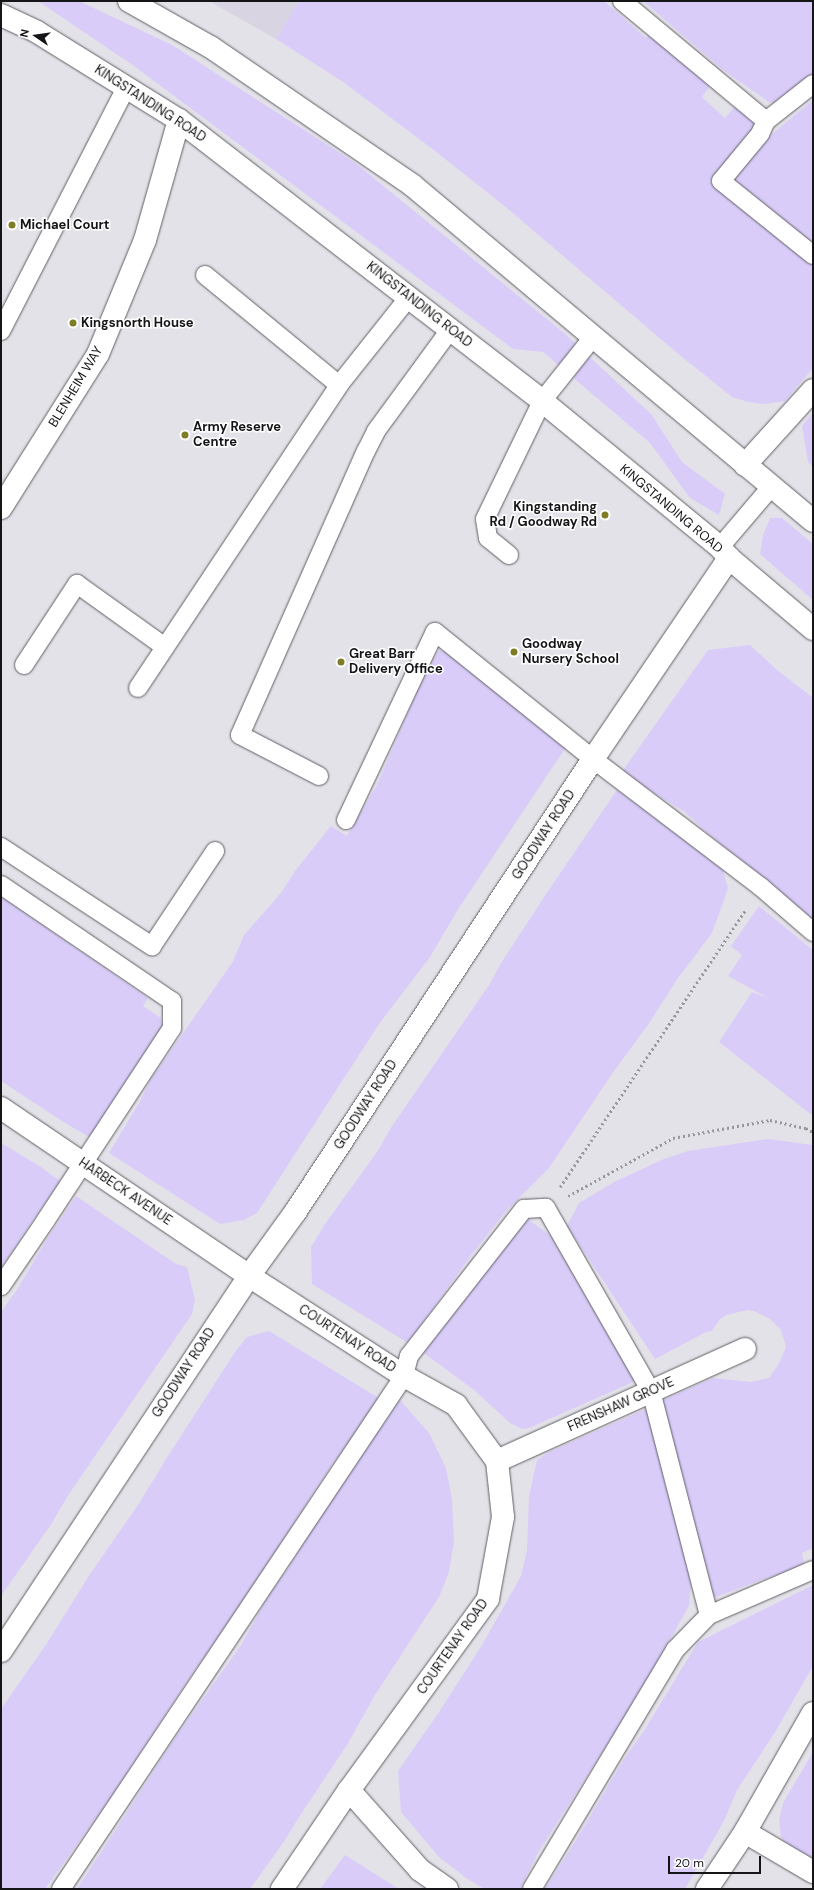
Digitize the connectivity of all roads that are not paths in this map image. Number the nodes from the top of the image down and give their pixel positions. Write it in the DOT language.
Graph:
graph roads {
  1 [pos="129,1"];
  2 [pos="622,1"];
  3 [pos="1,15"];
  4 [pos="813,84"];
  5 [pos="126,88"];
  6 [pos="179,120"];
  7 [pos="766,121"];
  8 [pos="813,255"];
  9 [pos="205,275"];
  10 [pos="409,297"];
  11 [pos="450,330"];
  12 [pos="1,331"];
  13 [pos="592,337"];
  14 [pos="339,385"];
  15 [pos="813,390"];
  16 [pos="542,401"];
  17 [pos="744,465"];
  18 [pos="771,487"];
  19 [pos="1,508"];
  20 [pos="813,521"];
  21 [pos="724,553"];
  22 [pos="509,555"];
  23 [pos="813,629"];
  24 [pos="165,647"];
  25 [pos="24,665"];
  26 [pos="138,688"];
  27 [pos="593,759"];
  28 [pos="319,776"];
  29 [pos="346,820"];
  30 [pos="1,848"];
  31 [pos="215,851"];
  32 [pos="1,885"];
  33 [pos="813,932"];
  34 [pos="1,1108"];
  35 [pos="83,1163"];
  36 [pos="249,1276"];
  37 [pos="1,1286"];
  38 [pos="745,1349"];
  39 [pos="404,1376"];
  40 [pos="651,1391"];
  41 [pos="497,1461"];
  42 [pos="813,1570"];
  43 [pos="709,1615"];
  44 [pos="1,1651"];
  45 [pos="813,1713"];
  46 [pos="349,1790"];
  47 [pos="745,1832"];
  48 [pos="813,1872"];
  49 [pos="61,1889"];
  50 [pos="282,1889"];
  51 [pos="447,1889"];
  52 [pos="532,1889"];
  53 [pos="707,1889"];
  1 -- 13 [label="street"];
  2 -- 7 [label="lane"];
  3 -- 5 [label="street, KINGSTANDING ROAD"];
  4 -- 7 [label="lane"];
  5 -- 6 [label="street, KINGSTANDING ROAD"];
  5 -- 12 [label="lane"];
  6 -- 10 [label="street, KINGSTANDING ROAD"];
  6 -- 19 [label="street, BLENHEIM WAY"];
  7 -- 8 [label="lane"];
  9 -- 14 [label="lane"];
  10 -- 11 [label="street, KINGSTANDING ROAD"];
  10 -- 14 [label="lane"];
  11 -- 16 [label="street, KINGSTANDING ROAD"];
  11 -- 28 [label="lane"];
  13 -- 16 [label="lane"];
  13 -- 17 [label="street"];
  14 -- 24 [label="lane"];
  15 -- 17 [label="street"];
  16 -- 21 [label="street, KINGSTANDING ROAD"];
  16 -- 22 [label="lane"];
  17 -- 18 [label="street"];
  18 -- 20 [label="street"];
  18 -- 21 [label="lane"];
  21 -- 23 [label="street, KINGSTANDING ROAD"];
  21 -- 27 [label="street, GOODWAY ROAD"];
  24 -- 25 [label="lane"];
  24 -- 26 [label="lane"];
  27 -- 29 [label="lane"];
  27 -- 33 [label="lane"];
  27 -- 36 [label="street, GOODWAY ROAD"];
  30 -- 31 [label="lane"];
  32 -- 35 [label="lane"];
  34 -- 35 [label="street, HARBECK AVENUE"];
  35 -- 36 [label="street, HARBECK AVENUE"];
  35 -- 37 [label="lane"];
  36 -- 39 [label="street, COURTENAY ROAD"];
  36 -- 44 [label="street, GOODWAY ROAD"];
  38 -- 40 [label="street, FRENSHAW GROVE"];
  39 -- 40 [label="lane"];
  39 -- 41 [label="street, COURTENAY ROAD"];
  39 -- 49 [label="lane"];
  40 -- 41 [label="street, FRENSHAW GROVE"];
  40 -- 43 [label="lane"];
  41 -- 46 [label="street, COURTENAY ROAD"];
  42 -- 43 [label="lane"];
  43 -- 52 [label="lane"];
  45 -- 47 [label="street"];
  46 -- 50 [label="street, COURTENAY ROAD"];
  46 -- 51 [label="street"];
  47 -- 48 [label="street"];
  47 -- 53 [label="street"];
}
